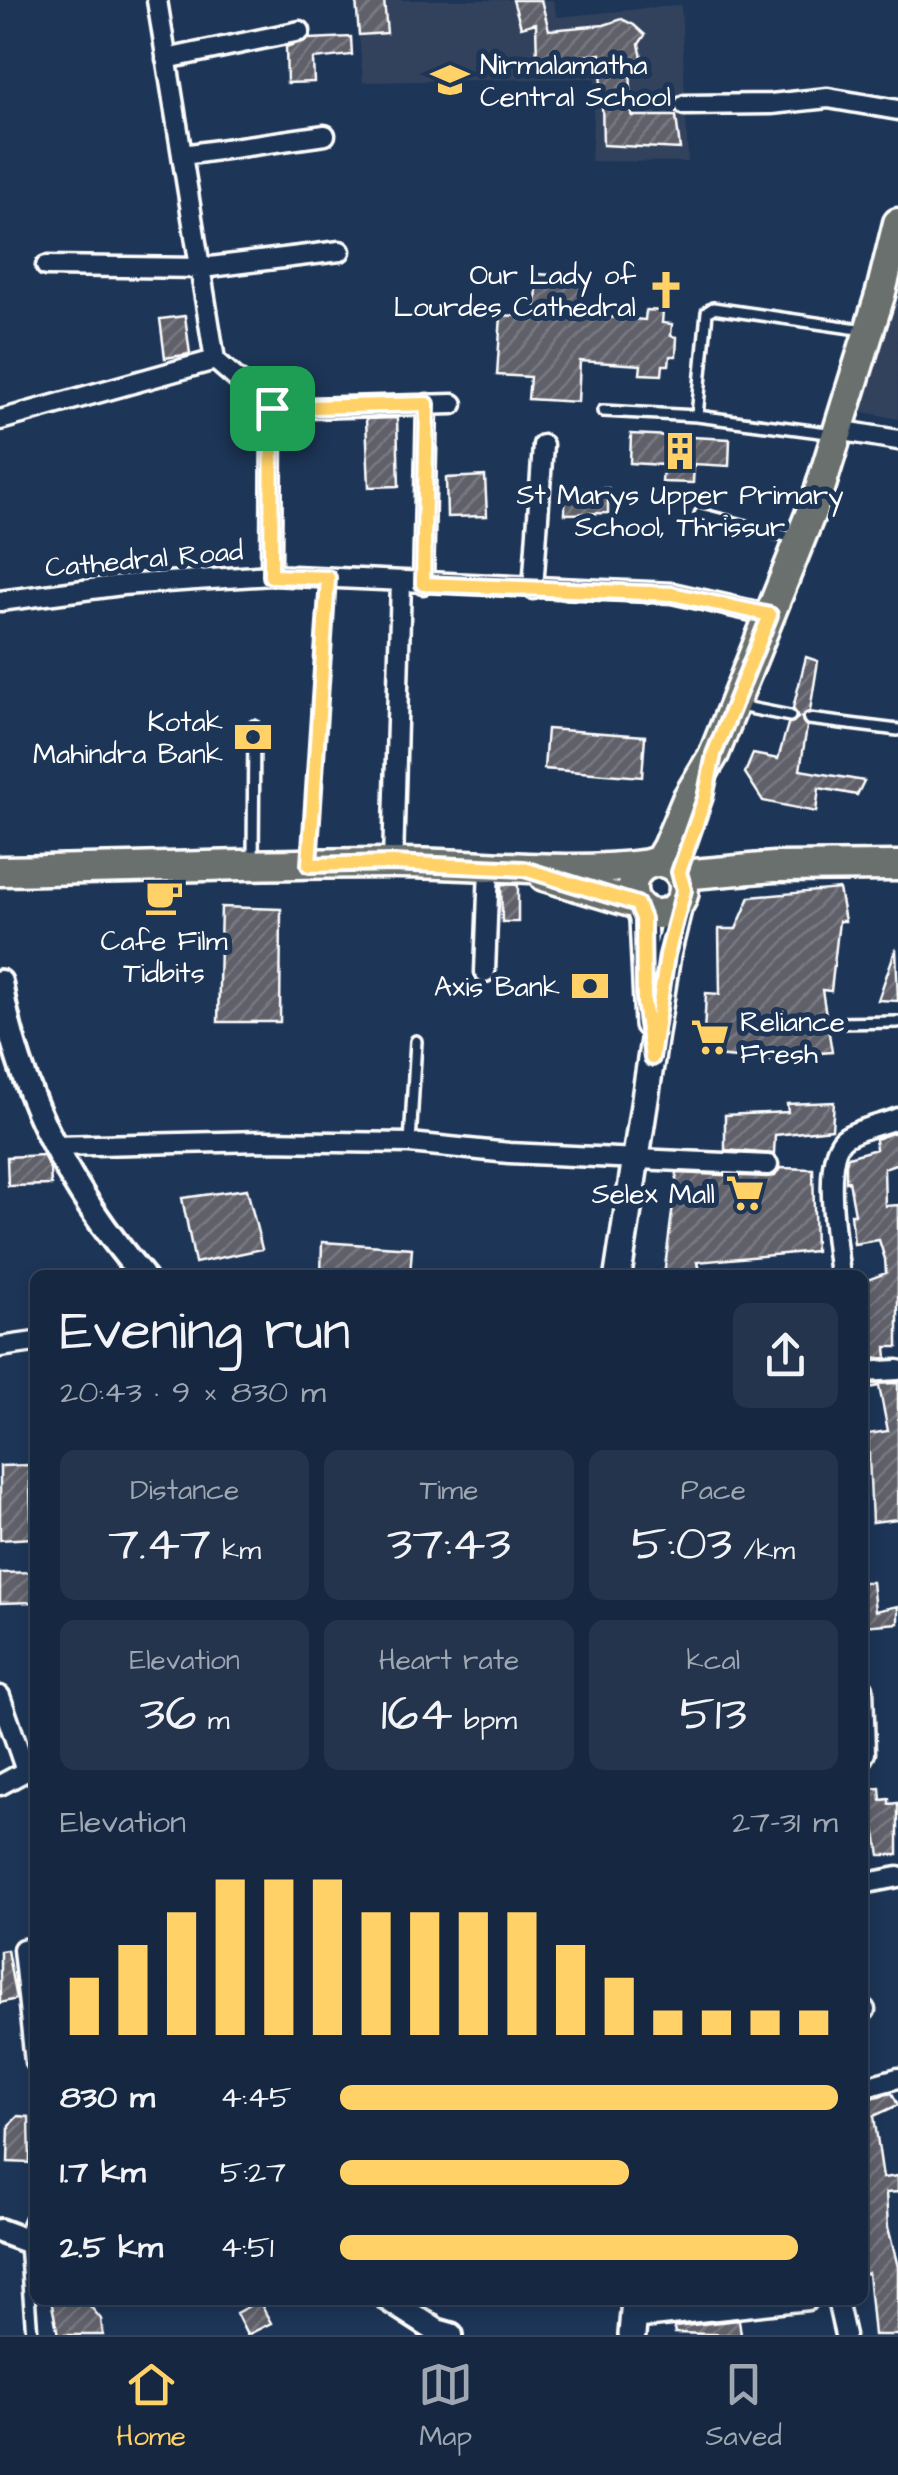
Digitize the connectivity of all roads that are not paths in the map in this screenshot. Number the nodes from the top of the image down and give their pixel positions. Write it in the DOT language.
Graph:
graph roads {
  1 [pos="157,0"];
  2 [pos="300,31"];
  3 [pos="166,58"];
  4 [pos="686,106"];
  5 [pos="898,110"];
  6 [pos="325,135"];
  7 [pos="183,155"];
  8 [pos="898,223"];
  9 [pos="340,251"];
  10 [pos="46,266"];
  11 [pos="202,268"];
  12 [pos="869,331"];
  13 [pos="216,360"];
  14 [pos="427,404"];
  15 [pos="453,404"];
  16 [pos="272,408"];
  17 [pos="603,411"];
  18 [pos="696,416"];
  19 [pos="0,420"];
  20 [pos="838,432"];
  21 [pos="898,440"];
  22 [pos="544,445"];
  23 [pos="700,514"];
  24 [pos="800,540"];
  25 [pos="271,576"];
  26 [pos="328,578"];
  27 [pos="401,582"];
  28 [pos="423,584"];
  29 [pos="533,589"];
  30 [pos="0,601"];
  31 [pos="770,615"];
  32 [pos="734,706"];
  33 [pos="790,716"];
  34 [pos="808,718"];
  35 [pos="254,726"];
  36 [pos="898,730"];
  37 [pos="392,863"];
  38 [pos="309,865"];
  39 [pos="252,866"];
  40 [pos="898,866"];
  41 [pos="489,867"];
  42 [pos="524,869"];
  43 [pos="0,871"];
  44 [pos="672,879"];
  45 [pos="638,905"];
  46 [pos="485,972"];
  47 [pos="0,982"];
  48 [pos="835,1022"];
  49 [pos="898,1022"];
  50 [pos="416,1041"];
  51 [pos="652,1058"];
  52 [pos="898,1118"];
  53 [pos="410,1143"];
  54 [pos="55,1146"];
  55 [pos="637,1158"];
  56 [pos="768,1165"];
  57 [pos="138,1270"];
  58 [pos="619,1270"];
  59 [pos="840,1270"];
  60 [pos="30,1343"];
  61 [pos="0,1347"];
  62 [pos="898,1370"];
  63 [pos="868,1372"];
  64 [pos="0,1696"];
  65 [pos="30,1766"];
  66 [pos="30,1769"];
  67 [pos="0,1785"];
  68 [pos="898,1877"];
  69 [pos="868,1883"];
  70 [pos="30,1948"];
  71 [pos="30,2015"];
  72 [pos="898,2078"];
  73 [pos="868,2086"];
  74 [pos="0,2231"];
  75 [pos="30,2235"];
  76 [pos="32,2305"];
  77 [pos="398,2305"];
  78 [pos="759,2305"];
  79 [pos="839,2305"];
  80 [pos="633,2318"];
  81 [pos="32,2335"];
  82 [pos="451,2335"];
  83 [pos="845,2335"];
  1 -- 3 [label="street"];
  2 -- 3 [label="street"];
  3 -- 7 [label="street"];
  4 -- 5 [label="street"];
  6 -- 7 [label="street"];
  7 -- 11 [label="street"];
  8 -- 12 [label="main road"];
  9 -- 11 [label="street"];
  10 -- 11 [label="street"];
  11 -- 13 [label="street"];
  12 -- 18 [label="lane"];
  12 -- 20 [label="main road"];
  13 -- 16 [label="street"];
  13 -- 19 [label="street"];
  14 -- 15 [label="street"];
  14 -- 16 [label="street"];
  14 -- 28 [label="street"];
  16 -- 25 [label="street"];
  17 -- 18 [label="lane"];
  18 -- 20 [label="lane"];
  20 -- 21 [label="street"];
  20 -- 24 [label="main road"];
  22 -- 29 [label="street"];
  23 -- 24 [label="lane"];
  24 -- 31 [label="main road"];
  25 -- 26 [label="street, Cathedral Road"];
  25 -- 30 [label="street, Cathedral Road"];
  26 -- 27 [label="street, Cathedral Road"];
  26 -- 38 [label="lane"];
  27 -- 28 [label="street, Cathedral Road"];
  27 -- 37 [label="street"];
  28 -- 29 [label="street, Cathedral Road"];
  29 -- 31 [label="street, Cathedral Road"];
  31 -- 32 [label="main road"];
  32 -- 33 [label="lane"];
  32 -- 44 [label="main road"];
  34 -- 36 [label="lane"];
  35 -- 39 [label="lane"];
  37 -- 38 [label="main road"];
  37 -- 41 [label="main road"];
  38 -- 39 [label="main road"];
  39 -- 43 [label="main road"];
  40 -- 44 [label="main road"];
  41 -- 42 [label="main road"];
  41 -- 46 [label="street"];
  42 -- 44 [label="main road"];
  42 -- 45 [label="main road"];
  44 -- 45 [label="main road"];
  44 -- 45 [label="main road"];
  44 -- 51 [label="main road"];
  45 -- 51 [label="main road"];
  47 -- 54 [label="street"];
  48 -- 49 [label="lane"];
  50 -- 53 [label="lane"];
  51 -- 55 [label="main road"];
  52 -- 59 [label="street"];
  53 -- 54 [label="street"];
  53 -- 55 [label="street"];
  54 -- 57 [label="street"];
  55 -- 56 [label="street"];
  55 -- 58 [label="main road"];
  60 -- 61 [label="street"];
  62 -- 63 [label="street"];
  64 -- 65 [label="street"];
  66 -- 67 [label="street"];
  68 -- 69 [label="street"];
  70 -- 71 [label="street"];
  72 -- 73 [label="street"];
  74 -- 75 [label="street"];
  76 -- 81 [label="lane"];
  77 -- 82 [label="street"];
  78 -- 80 [label="street"];
  79 -- 83 [label="street"];
}
